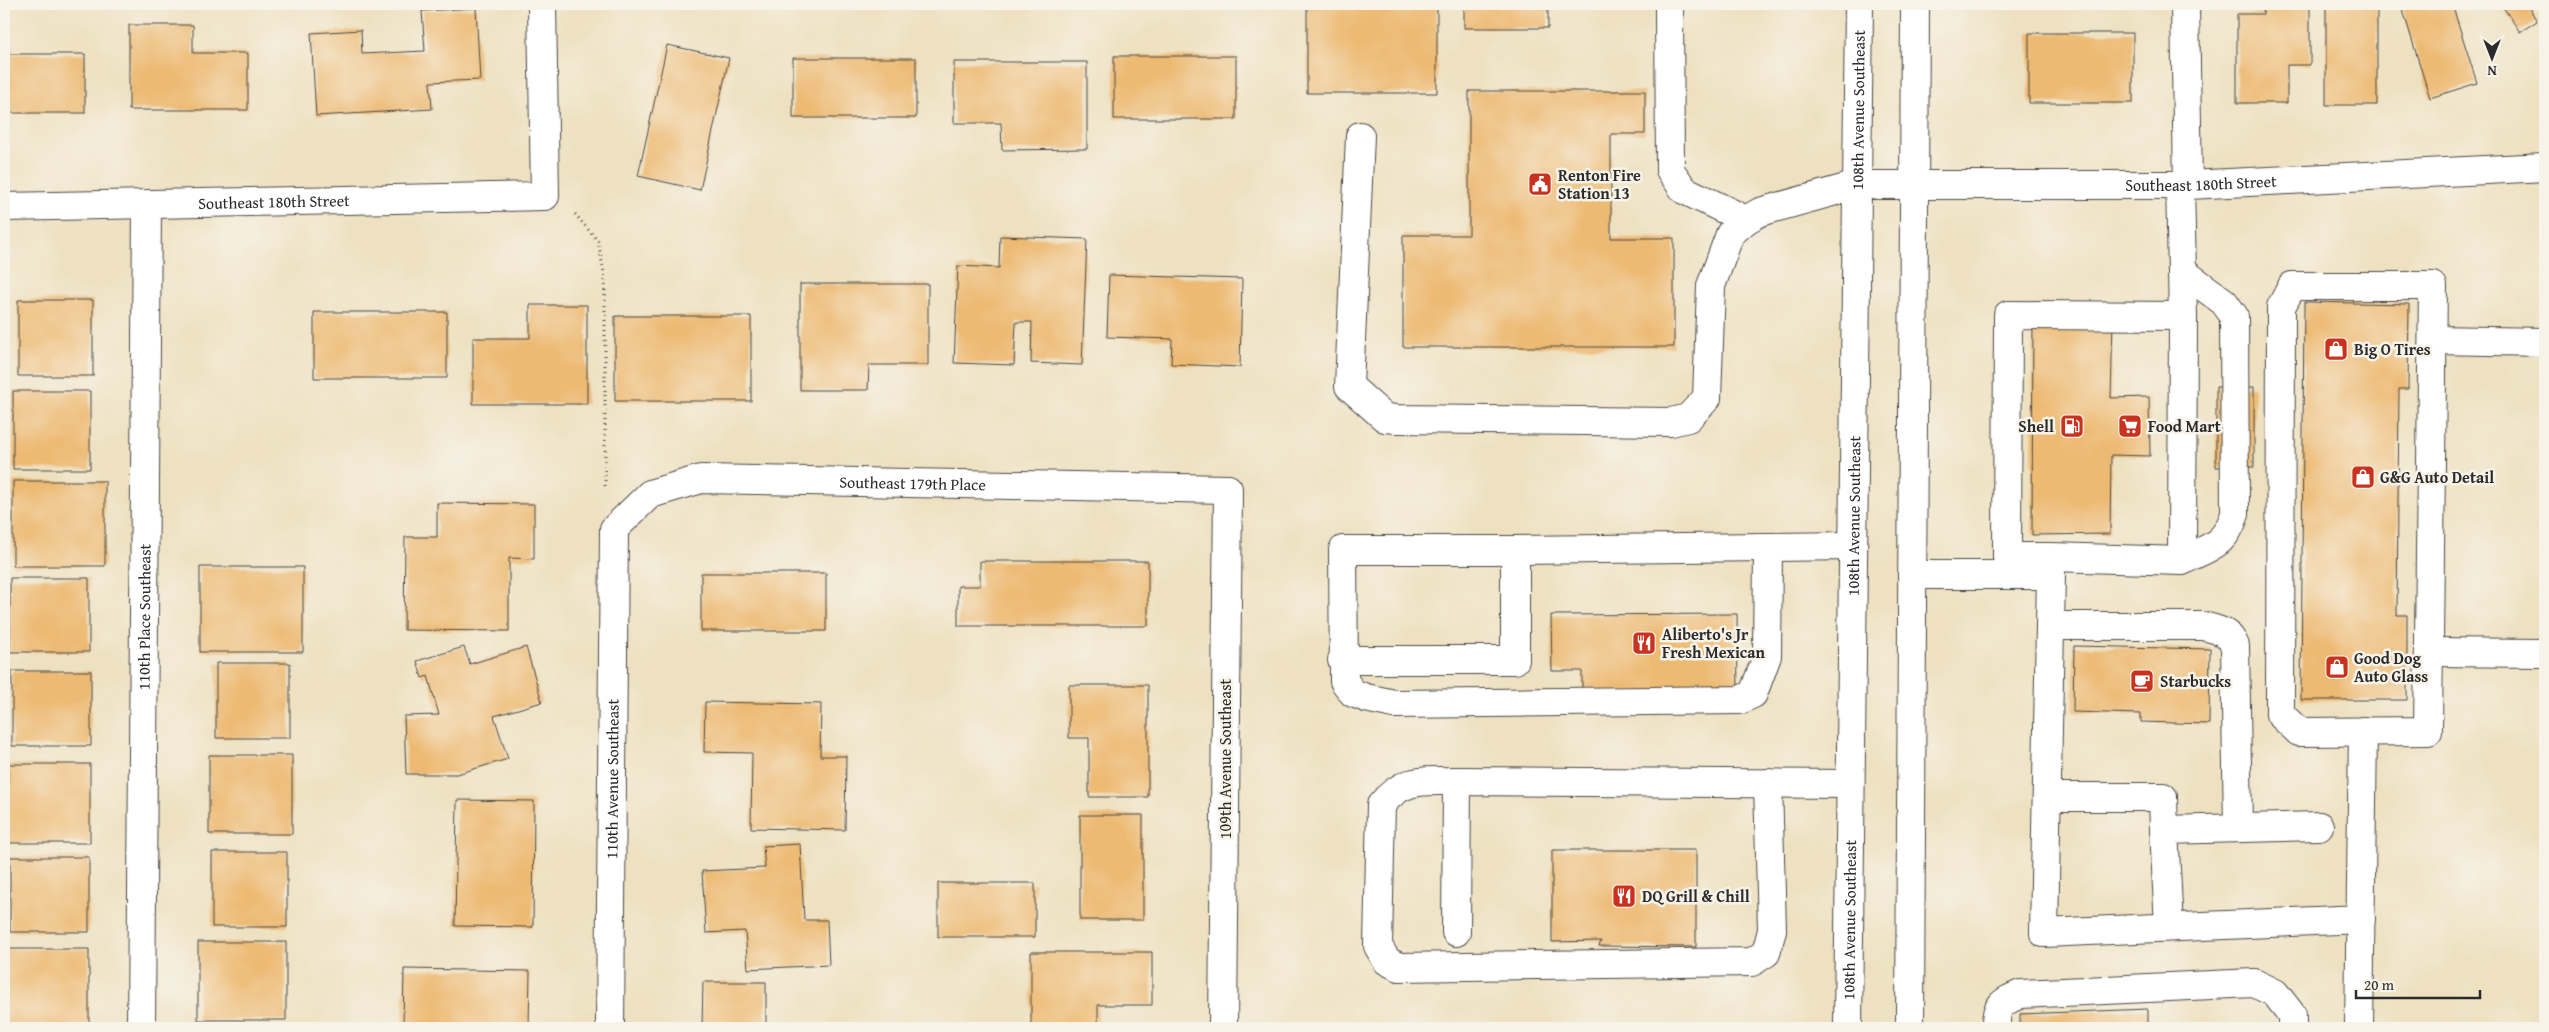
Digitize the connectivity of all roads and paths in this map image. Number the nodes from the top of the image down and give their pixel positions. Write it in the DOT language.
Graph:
graph roads {
  1 [pos="542,4"];
  2 [pos="1669,4"];
  3 [pos="1859,4"];
  4 [pos="1915,4"];
  5 [pos="2185,4"];
  6 [pos="1360,136"];
  7 [pos="2545,167"];
  8 [pos="1914,185"];
  9 [pos="2184,185"];
  10 [pos="1857,186"];
  11 [pos="545,196"];
  12 [pos="148,206"];
  13 [pos="4,207"];
  14 [pos="1746,220"];
  15 [pos="2182,271"];
  16 [pos="2183,316"];
  17 [pos="2433,340"];
  18 [pos="2545,342"];
  19 [pos="1228,489"];
  20 [pos="614,529"];
  21 [pos="1853,546"];
  22 [pos="1768,548"];
  23 [pos="1516,550"];
  24 [pos="2182,561"];
  25 [pos="2051,566"];
  26 [pos="1912,575"];
  27 [pos="2050,626"];
  28 [pos="2429,652"];
  29 [pos="2545,653"];
  30 [pos="1342,660"];
  31 [pos="2363,731"];
  32 [pos="1457,781"];
  33 [pos="1768,783"];
  34 [pos="1850,784"];
  35 [pos="2047,797"];
  36 [pos="2319,826"];
  37 [pos="2238,828"];
  38 [pos="2164,830"];
  39 [pos="2361,919"];
  40 [pos="2169,926"];
  41 [pos="1456,932"];
  42 [pos="141,1028"];
  43 [pos="610,1028"];
  44 [pos="1224,1028"];
  45 [pos="1848,1028"];
  46 [pos="1910,1028"];
  47 [pos="1996,1028"];
  48 [pos="2292,1028"];
  49 [pos="2359,1028"];
  1 -- 11 [label="street"];
  2 -- 14 [label="street"];
  3 -- 10 [label="street, 108th Avenue Southeast"];
  4 -- 8 [label="street"];
  5 -- 9 [label="street"];
  6 -- 14 [label="street"];
  7 -- 9 [label="street, Southeast 180th Street"];
  8 -- 9 [label="street, Southeast 180th Street"];
  8 -- 10 [label="street, Southeast 180th Street"];
  8 -- 26 [label="street"];
  9 -- 15 [label="street"];
  10 -- 14 [label="street, Southeast 180th Street"];
  10 -- 21 [label="street, 108th Avenue Southeast"];
  11 -- 12 [label="street, Southeast 180th Street"];
  11 -- 20 [label="path"];
  12 -- 13 [label="street, Southeast 180th Street"];
  12 -- 42 [label="street, 110th Place Southeast"];
  15 -- 16 [label="street"];
  15 -- 24 [label="street"];
  16 -- 24 [label="street"];
  16 -- 25 [label="street"];
  17 -- 18 [label="street"];
  17 -- 28 [label="street"];
  17 -- 31 [label="street"];
  19 -- 20 [label="street, Southeast 179th Place"];
  19 -- 44 [label="street, 109th Avenue Southeast"];
  20 -- 43 [label="street, 110th Avenue Southeast"];
  21 -- 22 [label="street"];
  21 -- 34 [label="street, 108th Avenue Southeast"];
  22 -- 23 [label="street"];
  22 -- 30 [label="street"];
  23 -- 30 [label="street"];
  23 -- 30 [label="street"];
  24 -- 25 [label="street"];
  25 -- 26 [label="street"];
  25 -- 27 [label="street"];
  26 -- 46 [label="street"];
  27 -- 35 [label="street"];
  27 -- 37 [label="street"];
  28 -- 29 [label="street"];
  28 -- 31 [label="street"];
  31 -- 39 [label="street"];
  32 -- 33 [label="street"];
  32 -- 33 [label="street"];
  32 -- 41 [label="street"];
  33 -- 34 [label="street"];
  34 -- 45 [label="street, 108th Avenue Southeast"];
  35 -- 38 [label="street"];
  35 -- 40 [label="street"];
  36 -- 37 [label="street"];
  37 -- 38 [label="street"];
  38 -- 40 [label="street"];
  39 -- 40 [label="street"];
  39 -- 49 [label="street"];
  47 -- 48 [label="street"];
}
